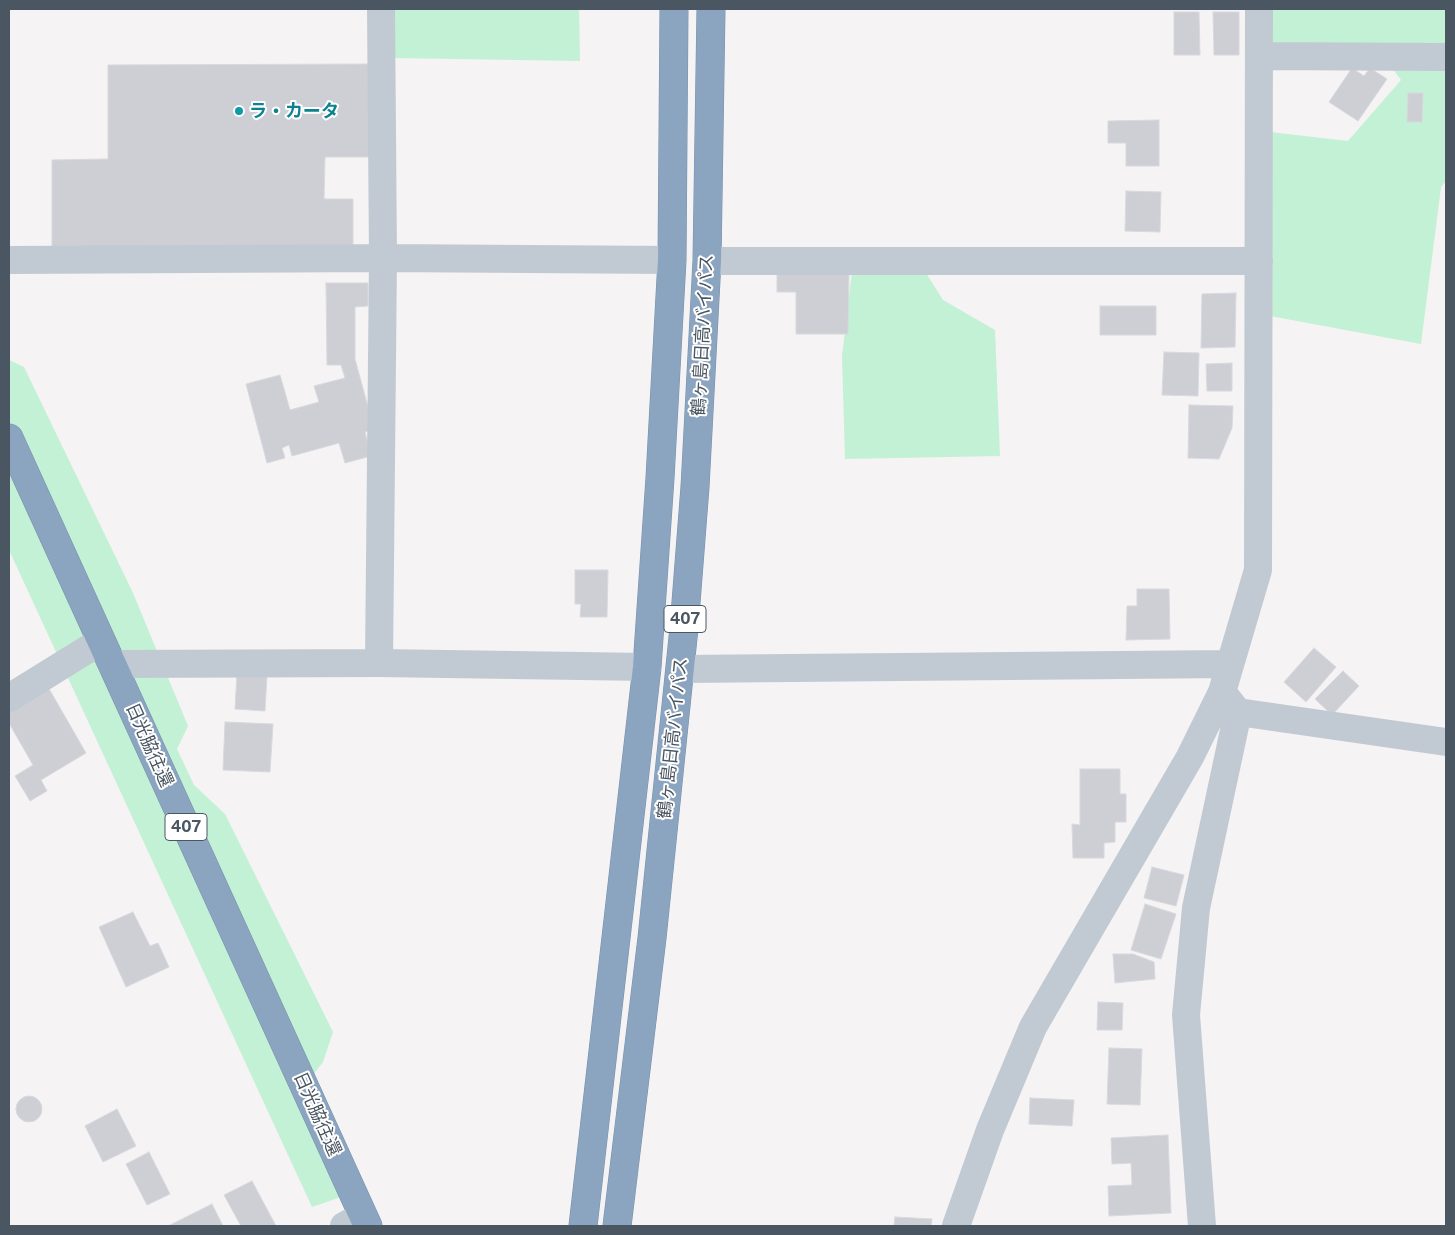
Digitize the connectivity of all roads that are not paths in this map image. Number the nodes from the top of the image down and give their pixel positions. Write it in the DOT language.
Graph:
graph roads {
  1 [pos="381,9"];
  2 [pos="674,9"];
  3 [pos="711,9"];
  4 [pos="1258,9"];
  5 [pos="1259,56"];
  6 [pos="1446,57"];
  7 [pos="383,258"];
  8 [pos="9,260"];
  9 [pos="672,260"];
  10 [pos="707,261"];
  11 [pos="1259,261"];
  12 [pos="9,438"];
  13 [pos="107,652"];
  14 [pos="379,663"];
  15 [pos="1230,664"];
  16 [pos="647,667"];
  17 [pos="681,669"];
  18 [pos="9,698"];
  19 [pos="1230,702"];
  20 [pos="1446,742"];
  21 [pos="358,1223"];
  22 [pos="583,1226"];
  23 [pos="617,1226"];
  24 [pos="956,1226"];
  25 [pos="1202,1226"];
  1 -- 7 [label="street"];
  2 -- 9 [label="highway, 鶴ヶ島日高バイパス / 407"];
  3 -- 10 [label="highway, 鶴ヶ島日高バイパス / 407"];
  4 -- 5 [label="street"];
  5 -- 6 [label="street"];
  5 -- 11 [label="street"];
  7 -- 8 [label="street"];
  7 -- 9 [label="street"];
  7 -- 14 [label="street"];
  9 -- 16 [label="highway, 鶴ヶ島日高バイパス / 407"];
  10 -- 11 [label="street"];
  10 -- 17 [label="highway, 鶴ヶ島日高バイパス / 407"];
  11 -- 15 [label="street"];
  12 -- 13 [label="highway, 日光脇往還 / 407"];
  13 -- 14 [label="street"];
  13 -- 18 [label="street"];
  13 -- 21 [label="highway, 日光脇往還 / 407"];
  14 -- 16 [label="street"];
  15 -- 17 [label="street"];
  15 -- 19 [label="street"];
  16 -- 22 [label="highway, 鶴ヶ島日高バイパス / 407"];
  17 -- 23 [label="highway, 鶴ヶ島日高バイパス / 407"];
  19 -- 20 [label="street"];
  19 -- 24 [label="street"];
  19 -- 25 [label="street"];
}
